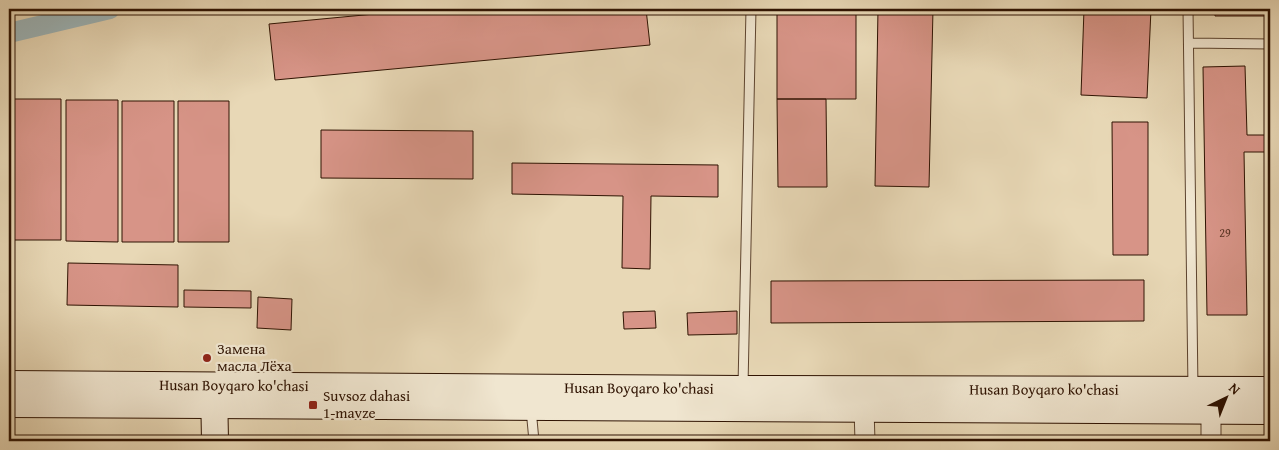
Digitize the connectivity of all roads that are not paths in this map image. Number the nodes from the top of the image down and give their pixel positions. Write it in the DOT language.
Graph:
graph roads {
  1 [pos="750,9"];
  2 [pos="1188,9"];
  3 [pos="1189,43"];
  4 [pos="1270,44"];
  5 [pos="9,384"];
  6 [pos="742,389"];
  7 [pos="1270,390"];
  8 [pos="214,395"];
  9 [pos="532,396"];
  10 [pos="1205,396"];
  11 [pos="9,404"];
  12 [pos="864,409"];
  13 [pos="1270,410"];
  14 [pos="215,441"];
  15 [pos="534,441"];
  16 [pos="864,441"];
  17 [pos="1212,441"];
  1 -- 6 [label="lane"];
  2 -- 3 [label="lane"];
  3 -- 4 [label="lane"];
  3 -- 10 [label="lane"];
  5 -- 8 [label="main road, Husan Boyqaro ko'chasi"];
  6 -- 9 [label="main road, Husan Boyqaro ko'chasi"];
  6 -- 10 [label="main road, Husan Boyqaro ko'chasi"];
  7 -- 10 [label="main road, Husan Boyqaro ko'chasi"];
  8 -- 9 [label="main road, Husan Boyqaro ko'chasi"];
  8 -- 11 [label="main road, Husan Boyqaro ko'chasi"];
  8 -- 14 [label="main road"];
  9 -- 12 [label="main road, Husan Boyqaro ko'chasi"];
  9 -- 15 [label="lane"];
  10 -- 12 [label="main road, Husan Boyqaro ko'chasi"];
  10 -- 13 [label="main road, Husan Boyqaro ko'chasi"];
  10 -- 17 [label="street"];
  12 -- 16 [label="street"];
}
